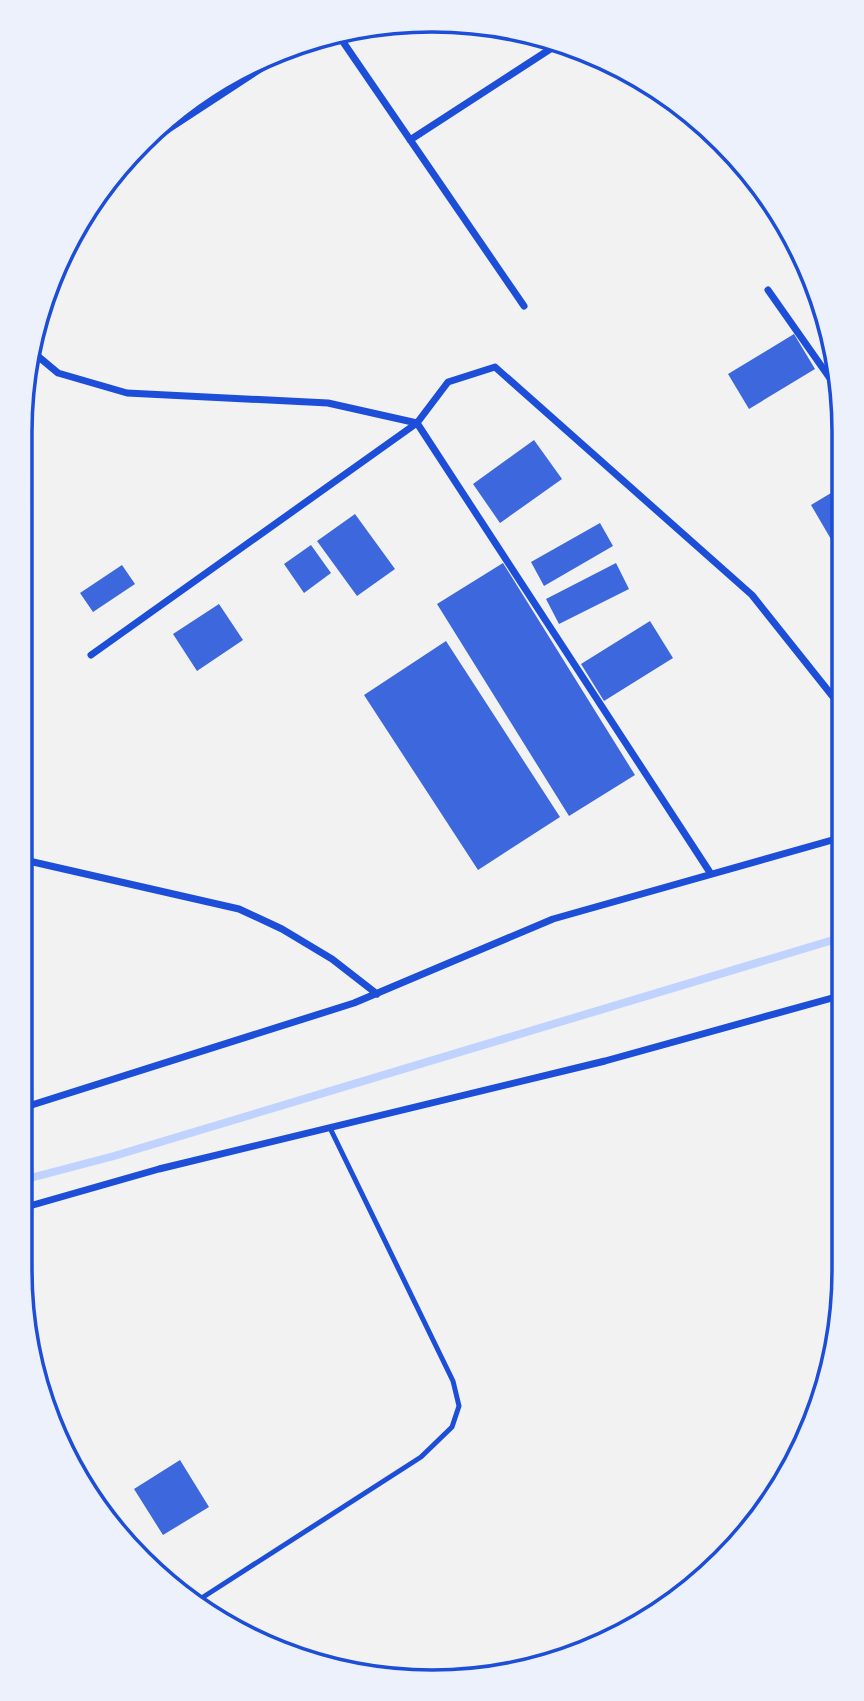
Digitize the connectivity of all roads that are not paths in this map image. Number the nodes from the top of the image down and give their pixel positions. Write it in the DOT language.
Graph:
graph roads {
  1 [pos="343,42"];
  2 [pos="550,49"];
  3 [pos="248,77"];
  4 [pos="180,120"];
  5 [pos="410,140"];
  6 [pos="768,290"];
  7 [pos="524,306"];
  8 [pos="39,357"];
  9 [pos="828,376"];
  10 [pos="417,423"];
  11 [pos="91,655"];
  12 [pos="832,695"];
  13 [pos="832,840"];
  14 [pos="32,862"];
  15 [pos="711,874"];
  16 [pos="377,995"];
  17 [pos="832,998"];
  18 [pos="32,1105"];
  19 [pos="330,1128"];
  20 [pos="32,1205"];
  21 [pos="203,1597"];
  1 -- 5 [label="street"];
  2 -- 5 [label="street"];
  3 -- 4 [label="street"];
  5 -- 7 [label="street"];
  6 -- 9 [label="street"];
  8 -- 10 [label="street"];
  10 -- 11 [label="street"];
  10 -- 12 [label="street"];
  10 -- 15 [label="street"];
  13 -- 15 [label="street"];
  14 -- 16 [label="street"];
  15 -- 16 [label="street"];
  16 -- 18 [label="street"];
  17 -- 19 [label="street"];
  19 -- 20 [label="street"];
  19 -- 21 [label="lane"];
}
